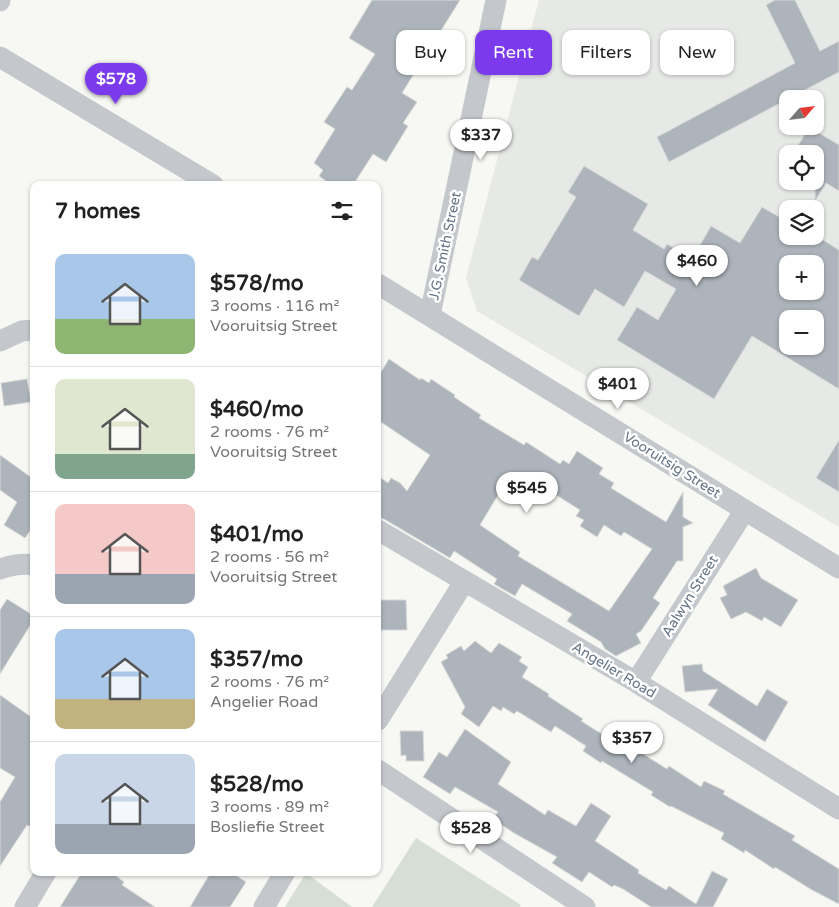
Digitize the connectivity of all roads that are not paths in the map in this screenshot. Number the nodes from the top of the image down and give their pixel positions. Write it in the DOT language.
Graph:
graph roads {
  1 [pos="496,0"];
  2 [pos="0,57"];
  3 [pos="206,181"];
  4 [pos="381,286"];
  5 [pos="430,315"];
  6 [pos="30,331"];
  7 [pos="0,341"];
  8 [pos="745,510"];
  9 [pos="381,532"];
  10 [pos="30,565"];
  11 [pos="839,568"];
  12 [pos="0,569"];
  13 [pos="464,582"];
  14 [pos="636,682"];
  15 [pos="381,715"];
  16 [pos="381,772"];
  17 [pos="839,809"];
  18 [pos="44,876"];
  19 [pos="283,876"];
  20 [pos="575,905"];
  21 [pos="25,907"];
  22 [pos="264,907"];
  1 -- 5 [label="street, J.G. Smith Street"];
  2 -- 3 [label="street"];
  4 -- 5 [label="street, Vooruitsig Street"];
  5 -- 8 [label="street, Vooruitsig Street"];
  6 -- 7 [label="street"];
  8 -- 11 [label="street, Vooruitsig Street"];
  8 -- 14 [label="street, Aalwyn Street"];
  9 -- 13 [label="street, Angelier Road"];
  10 -- 12 [label="street"];
  13 -- 14 [label="street, Angelier Road"];
  13 -- 15 [label="street"];
  14 -- 17 [label="street, Angelier Road"];
  16 -- 20 [label="street"];
  18 -- 21 [label="street"];
  19 -- 22 [label="street"];
}
